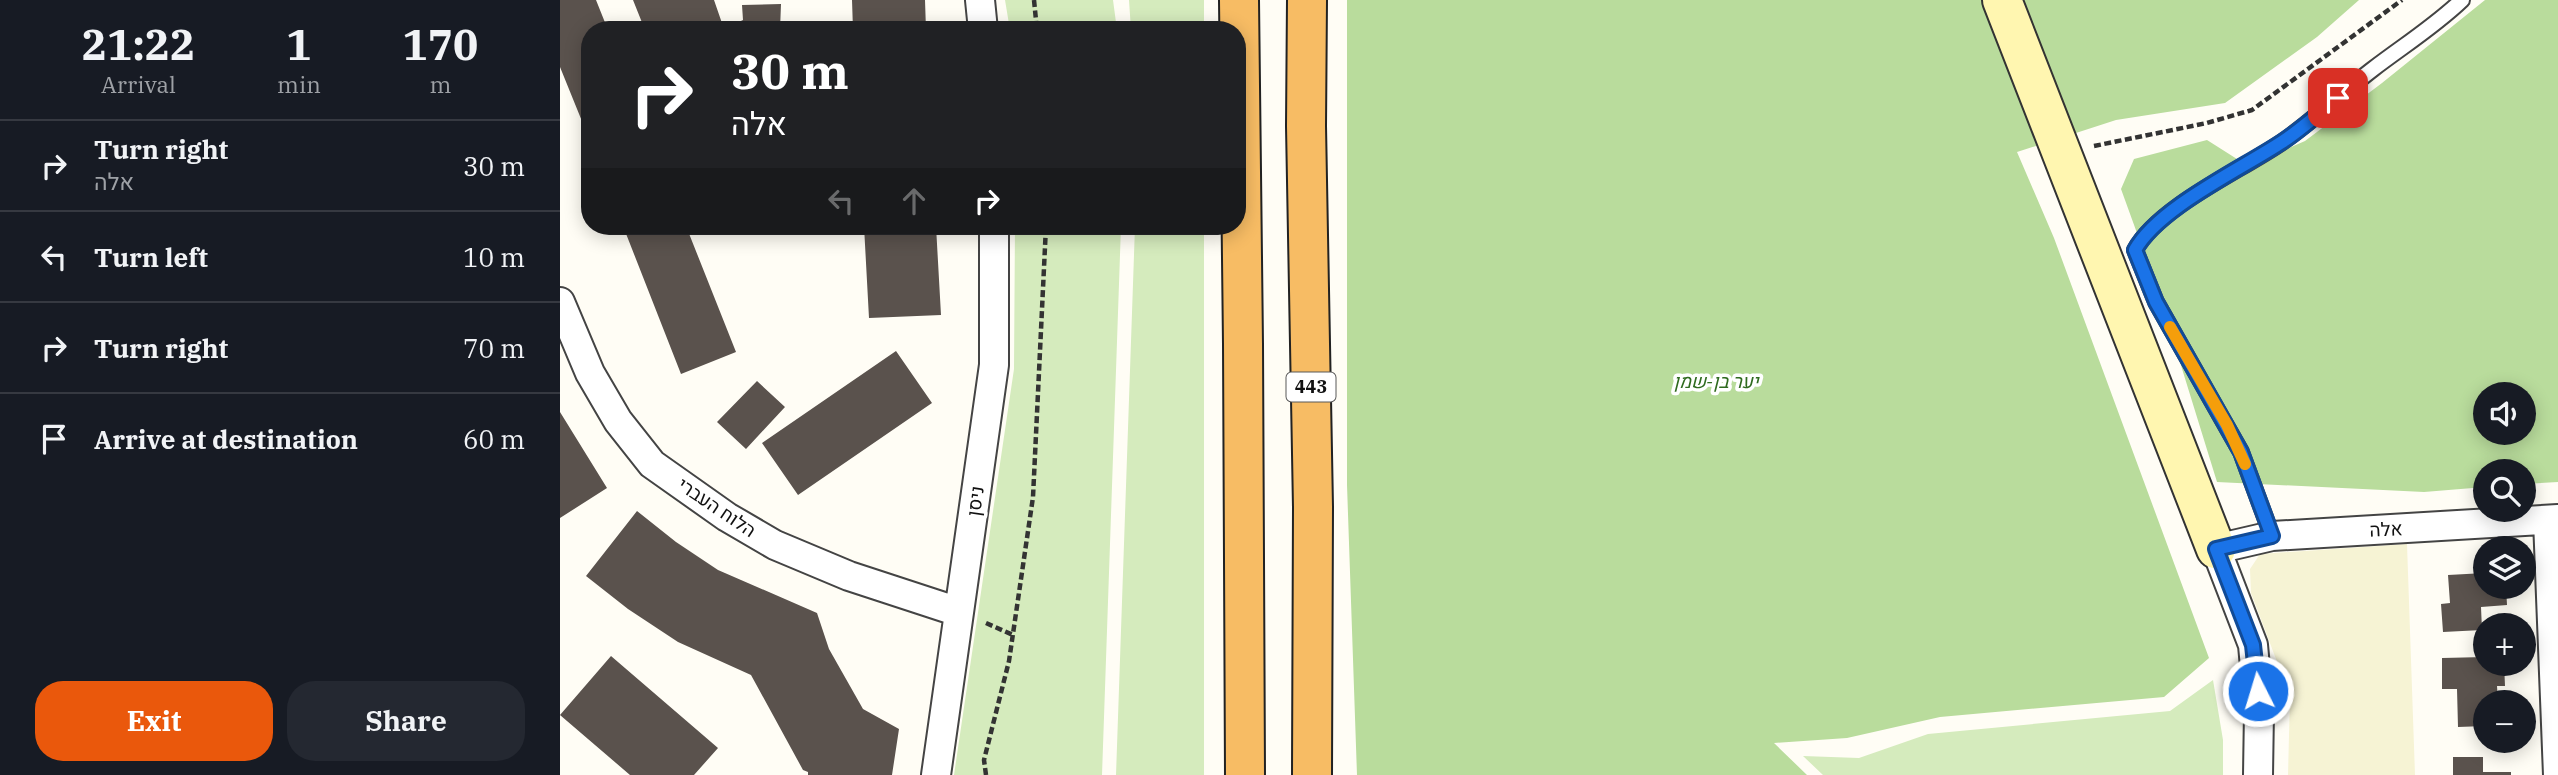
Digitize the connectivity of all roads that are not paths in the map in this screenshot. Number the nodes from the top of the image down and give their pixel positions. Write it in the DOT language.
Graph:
graph roads {
  1 [pos="980,0"];
  2 [pos="1239,0"];
  3 [pos="1307,0"];
  4 [pos="2002,0"];
  5 [pos="2462,0"];
  6 [pos="982,21"];
  7 [pos="1239,21"];
  8 [pos="994,235"];
  9 [pos="1241,235"];
  10 [pos="560,302"];
  11 [pos="2553,519"];
  12 [pos="2272,536"];
  13 [pos="2216,549"];
  14 [pos="959,612"];
  15 [pos="936,775"];
  16 [pos="1245,775"];
  17 [pos="1312,775"];
  18 [pos="2258,775"];
  19 [pos="2558,775"];
  1 -- 6 [label="street"];
  2 -- 7 [label="highway"];
  3 -- 17 [label="highway, 443"];
  4 -- 13 [label="main road"];
  5 -- 12 [label="lane"];
  8 -- 14 [label="street, ניסן"];
  9 -- 16 [label="highway"];
  10 -- 14 [label="street, הלוח העברי"];
  11 -- 12 [label="street, אלה"];
  11 -- 19 [label="street"];
  12 -- 13 [label="street, אלה"];
  13 -- 18 [label="street"];
  14 -- 15 [label="street, ניסן"];
}
